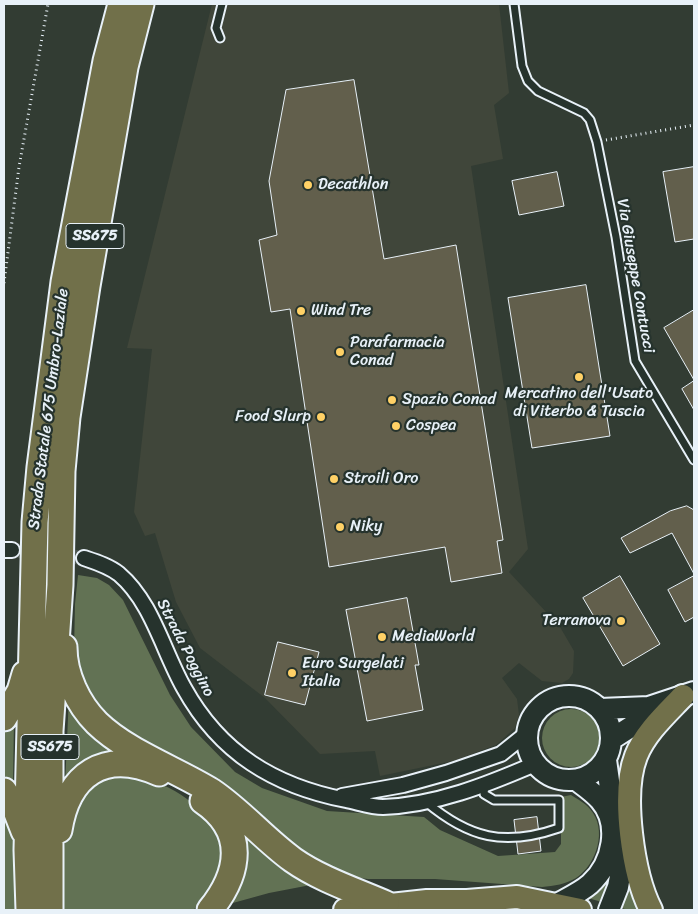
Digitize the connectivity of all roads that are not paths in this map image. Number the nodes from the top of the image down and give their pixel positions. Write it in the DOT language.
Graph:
graph roads {
  1 [pos="121,4"];
  2 [pos="142,4"];
  3 [pos="222,4"];
  4 [pos="514,4"];
  5 [pos="220,38"];
  6 [pos="694,460"];
  7 [pos="35,522"];
  8 [pos="84,558"];
  9 [pos="60,585"];
  10 [pos="689,694"];
  11 [pos="600,709"];
  12 [pos="4,718"];
  13 [pos="526,734"];
  14 [pos="612,739"];
  15 [pos="606,760"];
  16 [pos="535,764"];
  17 [pos="576,780"];
  18 [pos="485,784"];
  19 [pos="4,791"];
  20 [pos="332,797"];
  21 [pos="426,802"];
  22 [pos="27,850"];
  23 [pos="467,901"];
  24 [pos="44,904"];
  25 [pos="386,904"];
  26 [pos="557,904"];
  27 [pos="210,910"];
  28 [pos="345,910"];
  29 [pos="491,910"];
  30 [pos="580,910"];
  31 [pos="609,910"];
  32 [pos="651,910"];
  1 -- 7 [label="highway, Strada Statale 675 Umbro-Laziale / SS675"];
  2 -- 9 [label="highway, Strada Statale 675 Umbro-Laziale / SS675"];
  3 -- 5 [label="lane"];
  4 -- 6 [label="lane, Via Giuseppe Contucci"];
  7 -- 12 [label="highway"];
  7 -- 22 [label="highway, Strada Statale 675 Umbro-Laziale / SS675"];
  8 -- 20 [label="street, Strada Poggino"];
  9 -- 24 [label="highway, Strada Statale 675 Umbro-Laziale / SS675"];
  9 -- 25 [label="highway"];
  10 -- 11 [label="main road"];
  10 -- 14 [label="main road"];
  10 -- 32 [label="main road"];
  11 -- 13 [label="main road"];
  11 -- 14 [label="main road"];
  13 -- 16 [label="main road"];
  13 -- 20 [label="street, Strada Poggino"];
  14 -- 15 [label="main road"];
  15 -- 17 [label="main road"];
  15 -- 31 [label="main road"];
  16 -- 17 [label="main road"];
  16 -- 18 [label="street, Strada Poggino"];
  17 -- 26 [label="main road"];
  18 -- 21 [label="street, Strada Poggino"];
  18 -- 21 [label="lane"];
  19 -- 22 [label="highway"];
  20 -- 21 [label="street, Strada Poggino"];
  22 -- 24 [label="highway, Strada Statale 675 Umbro-Laziale / SS675"];
  23 -- 25 [label="main road"];
  23 -- 26 [label="main road"];
  23 -- 29 [label="main road"];
  24 -- 27 [label="highway"];
  25 -- 28 [label="main road"];
  26 -- 30 [label="main road"];
}
